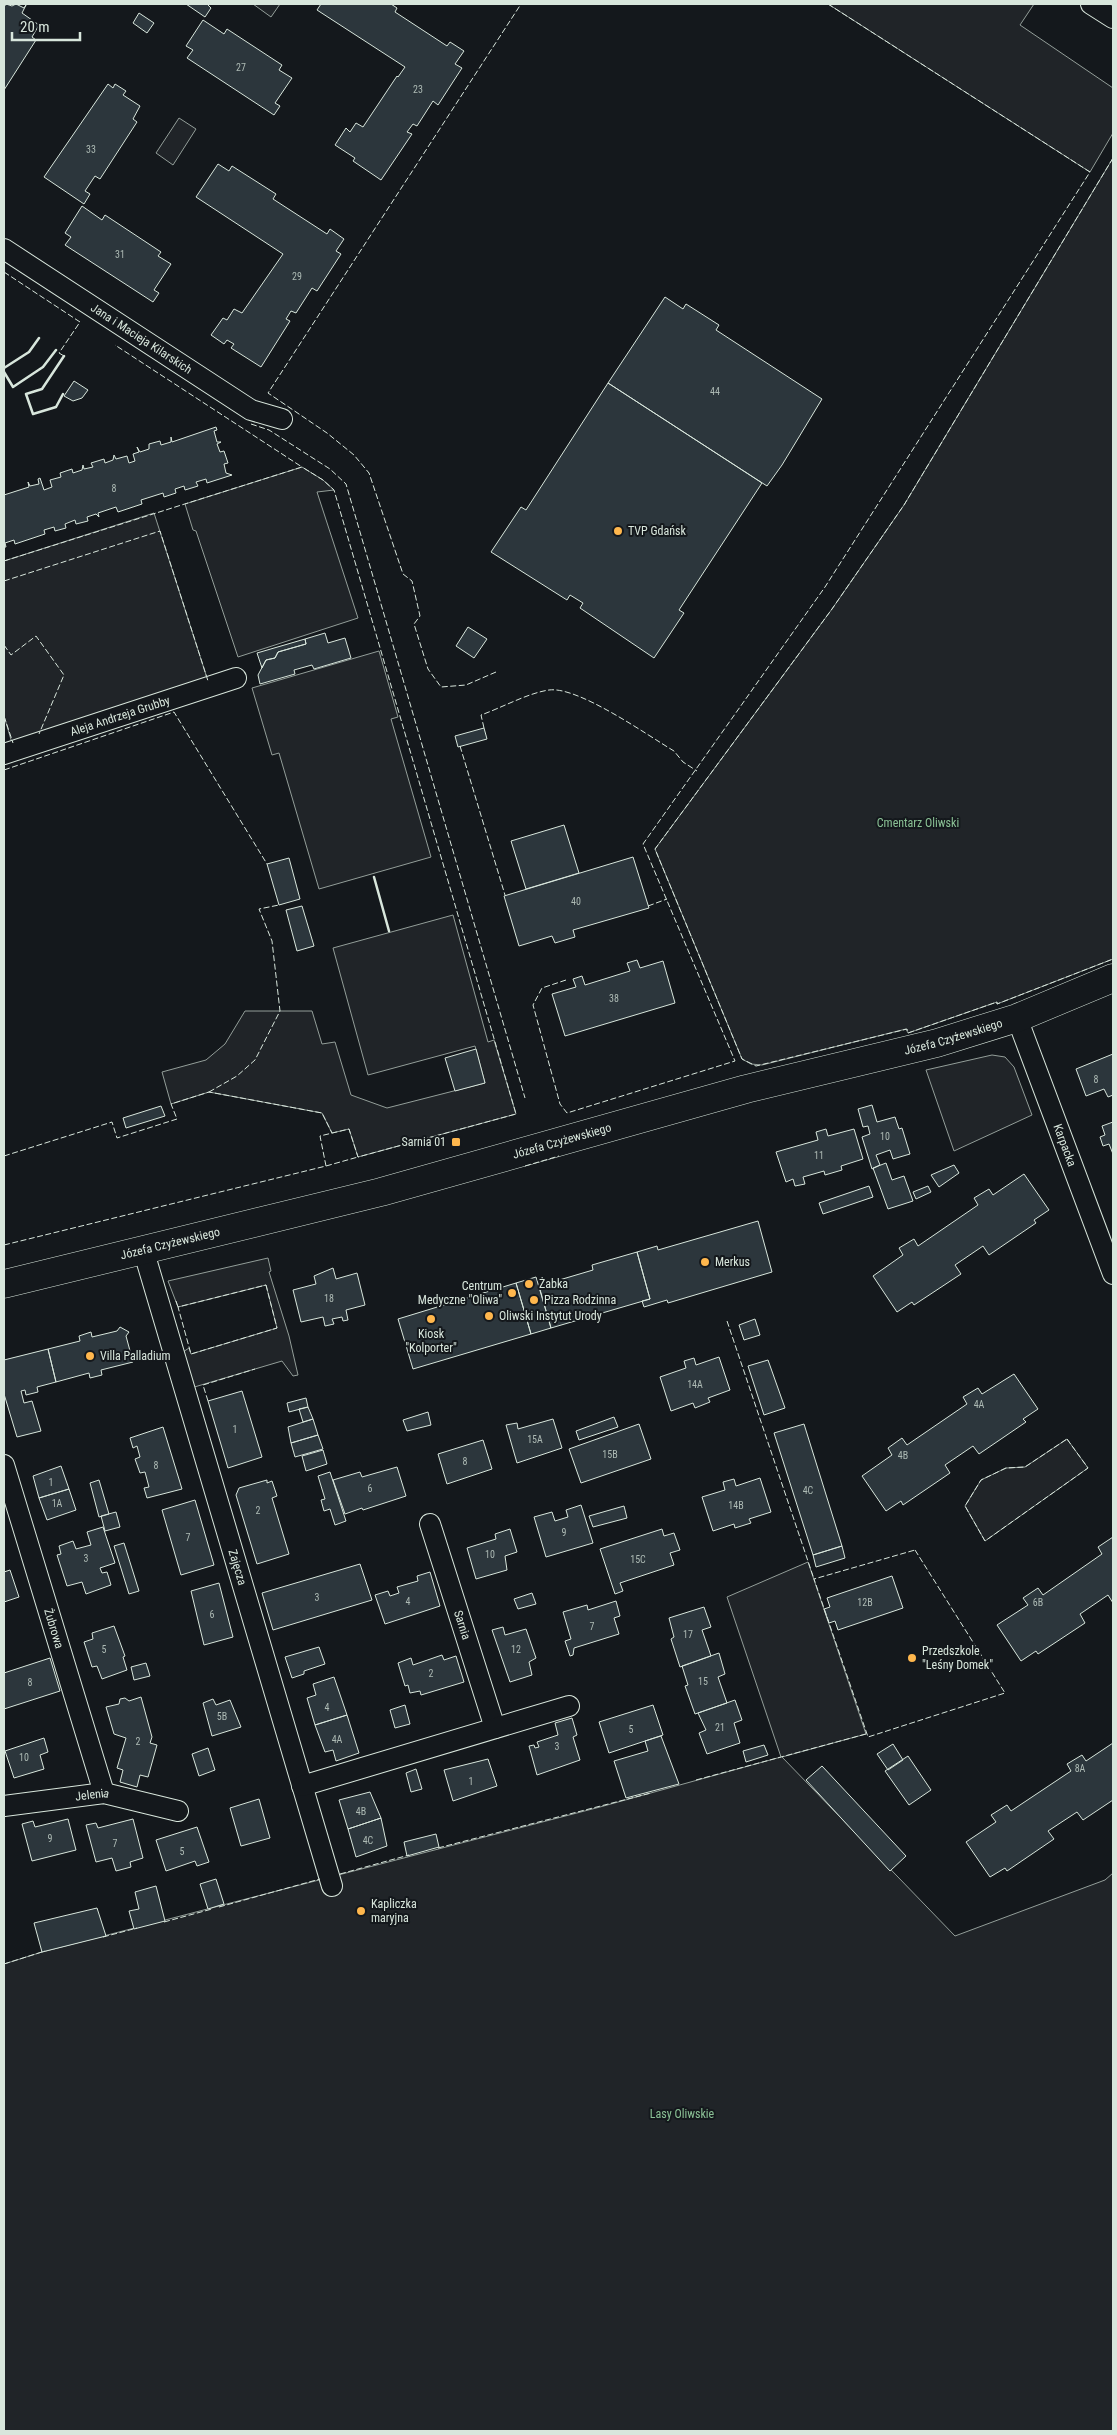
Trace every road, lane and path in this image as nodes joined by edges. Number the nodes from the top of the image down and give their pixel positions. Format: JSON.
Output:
{"nodes":[{"id":1,"x":1091,"y":4,"type":"edge"},
{"id":2,"x":1113,"y":18,"type":"edge"},
{"id":3,"x":4,"y":249,"type":"edge"},
{"id":4,"x":282,"y":419,"type":"dead end"},
{"id":5,"x":236,"y":678,"type":"dead end"},
{"id":6,"x":4,"y":754,"type":"edge"},
{"id":7,"x":1113,"y":978,"type":"edge"},
{"id":8,"x":1017,"y":1018,"type":"junction"},
{"id":9,"x":143,"y":1249,"type":"junction"},
{"id":10,"x":1113,"y":1274,"type":"edge"},
{"id":11,"x":4,"y":1284,"type":"edge"},
{"id":12,"x":4,"y":1465,"type":"edge"},
{"id":13,"x":430,"y":1524,"type":"dead end"},
{"id":14,"x":569,"y":1706,"type":"dead end"},
{"id":15,"x":496,"y":1728,"type":"junction"},
{"id":16,"x":302,"y":1786,"type":"junction"},
{"id":17,"x":104,"y":1793,"type":"junction"},
{"id":18,"x":4,"y":1806,"type":"edge"},
{"id":19,"x":178,"y":1811,"type":"dead end"},
{"id":20,"x":332,"y":1886,"type":"dead end"}],
"edges":[{"from":1,"to":2,"type":"street"},
{"from":3,"to":4,"type":"street","name":"Jana i Macieja Kilarskich"},
{"from":5,"to":6,"type":"street","name":"Aleja Andrzeja Grubby"},
{"from":7,"to":8,"type":"street","name":"Józefa Czyżewskiego"},
{"from":8,"to":9,"type":"street","name":"Józefa Czyżewskiego"},
{"from":8,"to":10,"type":"street","name":"Karpacka"},
{"from":9,"to":11,"type":"street","name":"Józefa Czyżewskiego"},
{"from":9,"to":16,"type":"street","name":"Zajęcza"},
{"from":12,"to":17,"type":"street","name":"Żubrowa"},
{"from":13,"to":15,"type":"street","name":"Sarnia"},
{"from":14,"to":15,"type":"street"},
{"from":15,"to":16,"type":"street"},
{"from":16,"to":20,"type":"street","name":"Zajęcza"},
{"from":17,"to":18,"type":"street","name":"Jelenia"},
{"from":17,"to":19,"type":"street","name":"Jelenia"}]}
